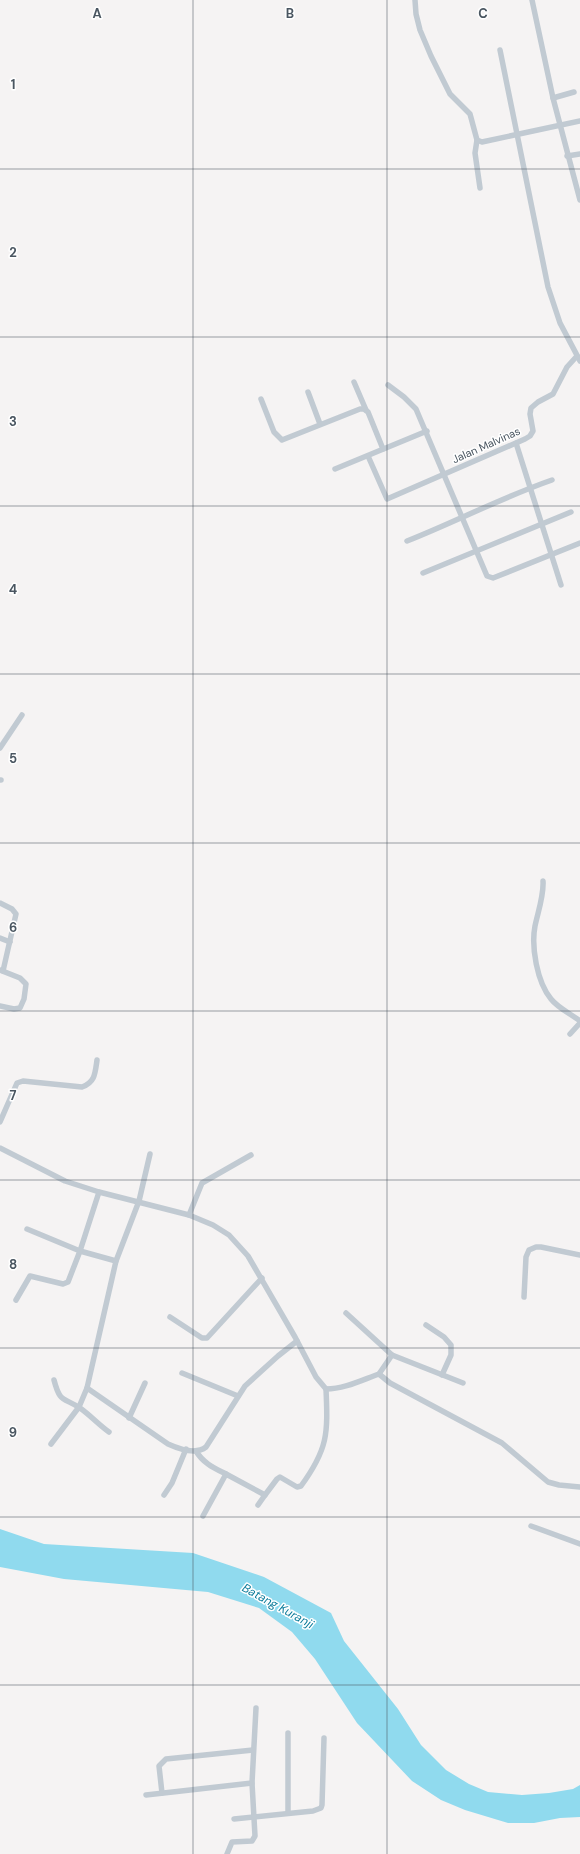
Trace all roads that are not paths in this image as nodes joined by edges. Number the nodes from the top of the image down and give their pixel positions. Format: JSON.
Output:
{"nodes":[{"id":1,"x":415,"y":0,"type":"edge"},
{"id":2,"x":532,"y":0,"type":"edge"},
{"id":3,"x":500,"y":50,"type":"dead end"},
{"id":4,"x":574,"y":92,"type":"dead end"},
{"id":5,"x":553,"y":98,"type":"junction"},
{"id":6,"x":580,"y":121,"type":"edge"},
{"id":7,"x":560,"y":126,"type":"junction"},
{"id":8,"x":516,"y":135,"type":"junction"},
{"id":9,"x":477,"y":140,"type":"junction"},
{"id":10,"x":580,"y":154,"type":"edge"},
{"id":11,"x":567,"y":156,"type":"junction"},
{"id":12,"x":480,"y":188,"type":"dead end"},
{"id":13,"x":580,"y":200,"type":"edge"},
{"id":14,"x":579,"y":359,"type":"edge"},
{"id":15,"x":354,"y":382,"type":"dead end"},
{"id":16,"x":388,"y":385,"type":"dead end"},
{"id":17,"x":308,"y":392,"type":"dead end"},
{"id":18,"x":261,"y":399,"type":"dead end"},
{"id":19,"x":366,"y":410,"type":"junction"},
{"id":20,"x":320,"y":424,"type":"junction"},
{"id":21,"x":427,"y":431,"type":"junction"},
{"id":22,"x":516,"y":443,"type":"junction"},
{"id":23,"x":383,"y":449,"type":"junction"},
{"id":24,"x":368,"y":456,"type":"junction"},
{"id":25,"x":335,"y":468,"type":"dead end"},
{"id":26,"x":445,"y":474,"type":"junction"},
{"id":27,"x":552,"y":480,"type":"dead end"},
{"id":28,"x":530,"y":488,"type":"junction"},
{"id":29,"x":571,"y":512,"type":"dead end"},
{"id":30,"x":462,"y":519,"type":"junction"},
{"id":31,"x":542,"y":523,"type":"junction"},
{"id":32,"x":407,"y":541,"type":"dead end"},
{"id":33,"x":580,"y":543,"type":"edge"},
{"id":34,"x":476,"y":550,"type":"junction"},
{"id":35,"x":551,"y":554,"type":"junction"},
{"id":36,"x":423,"y":572,"type":"dead end"},
{"id":37,"x":561,"y":584,"type":"dead end"},
{"id":38,"x":22,"y":716,"type":"dead end"},
{"id":39,"x":0,"y":748,"type":"edge"},
{"id":40,"x":543,"y":881,"type":"dead end"},
{"id":41,"x":0,"y":903,"type":"edge"},
{"id":42,"x":0,"y":938,"type":"edge"},
{"id":43,"x":10,"y":942,"type":"junction"},
{"id":44,"x":1,"y":970,"type":"edge"},
{"id":45,"x":0,"y":1006,"type":"edge"},
{"id":46,"x":580,"y":1022,"type":"edge"},
{"id":47,"x":570,"y":1034,"type":"dead end"},
{"id":48,"x":97,"y":1060,"type":"dead end"},
{"id":49,"x":0,"y":1122,"type":"edge"},
{"id":50,"x":0,"y":1148,"type":"edge"},
{"id":51,"x":150,"y":1154,"type":"dead end"},
{"id":52,"x":251,"y":1154,"type":"dead end"},
{"id":53,"x":99,"y":1192,"type":"junction"},
{"id":54,"x":139,"y":1201,"type":"junction"},
{"id":55,"x":189,"y":1215,"type":"junction"},
{"id":56,"x":27,"y":1229,"type":"dead end"},
{"id":57,"x":80,"y":1251,"type":"junction"},
{"id":58,"x":580,"y":1255,"type":"edge"},
{"id":59,"x":116,"y":1261,"type":"junction"},
{"id":60,"x":262,"y":1278,"type":"junction"},
{"id":61,"x":524,"y":1297,"type":"dead end"},
{"id":62,"x":16,"y":1300,"type":"dead end"},
{"id":63,"x":346,"y":1313,"type":"dead end"},
{"id":64,"x":170,"y":1316,"type":"dead end"},
{"id":65,"x":426,"y":1325,"type":"dead end"},
{"id":66,"x":297,"y":1341,"type":"junction"},
{"id":67,"x":392,"y":1355,"type":"junction"},
{"id":68,"x":182,"y":1373,"type":"dead end"},
{"id":69,"x":379,"y":1374,"type":"junction"},
{"id":70,"x":442,"y":1375,"type":"junction"},
{"id":71,"x":54,"y":1380,"type":"dead end"},
{"id":72,"x":463,"y":1383,"type":"dead end"},
{"id":73,"x":145,"y":1384,"type":"dead end"},
{"id":74,"x":87,"y":1388,"type":"junction"},
{"id":75,"x":326,"y":1389,"type":"junction"},
{"id":76,"x":238,"y":1396,"type":"junction"},
{"id":77,"x":79,"y":1408,"type":"junction"},
{"id":78,"x":129,"y":1418,"type":"junction"},
{"id":79,"x":109,"y":1432,"type":"dead end"},
{"id":80,"x":51,"y":1444,"type":"dead end"},
{"id":81,"x":186,"y":1450,"type":"junction"},
{"id":82,"x":196,"y":1451,"type":"junction"},
{"id":83,"x":226,"y":1474,"type":"junction"},
{"id":84,"x":580,"y":1487,"type":"edge"},
{"id":85,"x":265,"y":1494,"type":"junction"},
{"id":86,"x":164,"y":1495,"type":"dead end"},
{"id":87,"x":258,"y":1506,"type":"dead end"},
{"id":88,"x":203,"y":1516,"type":"dead end"},
{"id":89,"x":531,"y":1526,"type":"dead end"},
{"id":90,"x":580,"y":1544,"type":"edge"},
{"id":91,"x":256,"y":1708,"type":"dead end"},
{"id":92,"x":288,"y":1732,"type":"dead end"},
{"id":93,"x":324,"y":1738,"type":"dead end"},
{"id":94,"x":253,"y":1750,"type":"junction"},
{"id":95,"x":252,"y":1784,"type":"junction"},
{"id":96,"x":162,"y":1793,"type":"junction"},
{"id":97,"x":146,"y":1795,"type":"dead end"},
{"id":98,"x":288,"y":1812,"type":"junction"},
{"id":99,"x":254,"y":1817,"type":"junction"},
{"id":100,"x":234,"y":1819,"type":"dead end"},
{"id":101,"x":227,"y":1854,"type":"edge"}],
"edges":[{"from":1,"to":9,"type":"street"},
{"from":2,"to":5,"type":"street"},
{"from":3,"to":8,"type":"street"},
{"from":4,"to":5,"type":"street"},
{"from":5,"to":7,"type":"street"},
{"from":6,"to":7,"type":"street"},
{"from":7,"to":8,"type":"street"},
{"from":7,"to":11,"type":"street"},
{"from":8,"to":9,"type":"street"},
{"from":8,"to":14,"type":"street"},
{"from":9,"to":12,"type":"street"},
{"from":10,"to":11,"type":"street"},
{"from":11,"to":13,"type":"street"},
{"from":14,"to":22,"type":"street","name":"Jalan Malvinas"},
{"from":15,"to":19,"type":"street"},
{"from":16,"to":21,"type":"street"},
{"from":17,"to":20,"type":"street"},
{"from":18,"to":20,"type":"street"},
{"from":19,"to":20,"type":"street"},
{"from":19,"to":23,"type":"street"},
{"from":21,"to":23,"type":"street"},
{"from":21,"to":26,"type":"street"},
{"from":22,"to":26,"type":"street","name":"Jalan Malvinas"},
{"from":22,"to":28,"type":"street"},
{"from":23,"to":24,"type":"street"},
{"from":24,"to":25,"type":"street"},
{"from":24,"to":26,"type":"street","name":"Jalan Malvinas"},
{"from":26,"to":30,"type":"street"},
{"from":27,"to":28,"type":"street"},
{"from":28,"to":30,"type":"street"},
{"from":28,"to":31,"type":"street"},
{"from":29,"to":31,"type":"street"},
{"from":30,"to":32,"type":"street"},
{"from":30,"to":34,"type":"street"},
{"from":31,"to":34,"type":"street"},
{"from":31,"to":35,"type":"street"},
{"from":33,"to":35,"type":"street"},
{"from":34,"to":35,"type":"street"},
{"from":34,"to":36,"type":"street"},
{"from":35,"to":37,"type":"street"},
{"from":38,"to":39,"type":"street"},
{"from":40,"to":46,"type":"street"},
{"from":41,"to":43,"type":"street"},
{"from":42,"to":43,"type":"street"},
{"from":43,"to":44,"type":"street"},
{"from":44,"to":45,"type":"street"},
{"from":46,"to":47,"type":"street"},
{"from":48,"to":49,"type":"street"},
{"from":50,"to":53,"type":"street"},
{"from":51,"to":54,"type":"street"},
{"from":52,"to":55,"type":"street"},
{"from":53,"to":54,"type":"street"},
{"from":53,"to":57,"type":"street"},
{"from":54,"to":55,"type":"street"},
{"from":54,"to":59,"type":"street"},
{"from":55,"to":60,"type":"street"},
{"from":56,"to":57,"type":"street"},
{"from":57,"to":59,"type":"street"},
{"from":57,"to":62,"type":"street"},
{"from":58,"to":61,"type":"street"},
{"from":59,"to":74,"type":"street"},
{"from":60,"to":64,"type":"street"},
{"from":60,"to":66,"type":"street"},
{"from":63,"to":67,"type":"street"},
{"from":65,"to":70,"type":"street"},
{"from":66,"to":75,"type":"street"},
{"from":66,"to":76,"type":"street"},
{"from":67,"to":69,"type":"street"},
{"from":67,"to":70,"type":"street"},
{"from":68,"to":76,"type":"street"},
{"from":69,"to":75,"type":"street"},
{"from":69,"to":84,"type":"street"},
{"from":70,"to":72,"type":"street"},
{"from":71,"to":77,"type":"street"},
{"from":73,"to":78,"type":"street"},
{"from":74,"to":77,"type":"street"},
{"from":74,"to":78,"type":"street"},
{"from":75,"to":85,"type":"street"},
{"from":76,"to":82,"type":"street"},
{"from":77,"to":79,"type":"street"},
{"from":77,"to":80,"type":"street"},
{"from":78,"to":81,"type":"street"},
{"from":81,"to":82,"type":"street"},
{"from":81,"to":86,"type":"street"},
{"from":82,"to":83,"type":"street"},
{"from":83,"to":85,"type":"street"},
{"from":83,"to":88,"type":"street"},
{"from":85,"to":87,"type":"street"},
{"from":89,"to":90,"type":"street"},
{"from":91,"to":94,"type":"street"},
{"from":92,"to":98,"type":"street"},
{"from":93,"to":98,"type":"street"},
{"from":94,"to":95,"type":"street"},
{"from":94,"to":96,"type":"street"},
{"from":95,"to":96,"type":"street"},
{"from":95,"to":99,"type":"street"},
{"from":96,"to":97,"type":"street"},
{"from":98,"to":99,"type":"street"},
{"from":99,"to":100,"type":"street"},
{"from":99,"to":101,"type":"street"}]}
